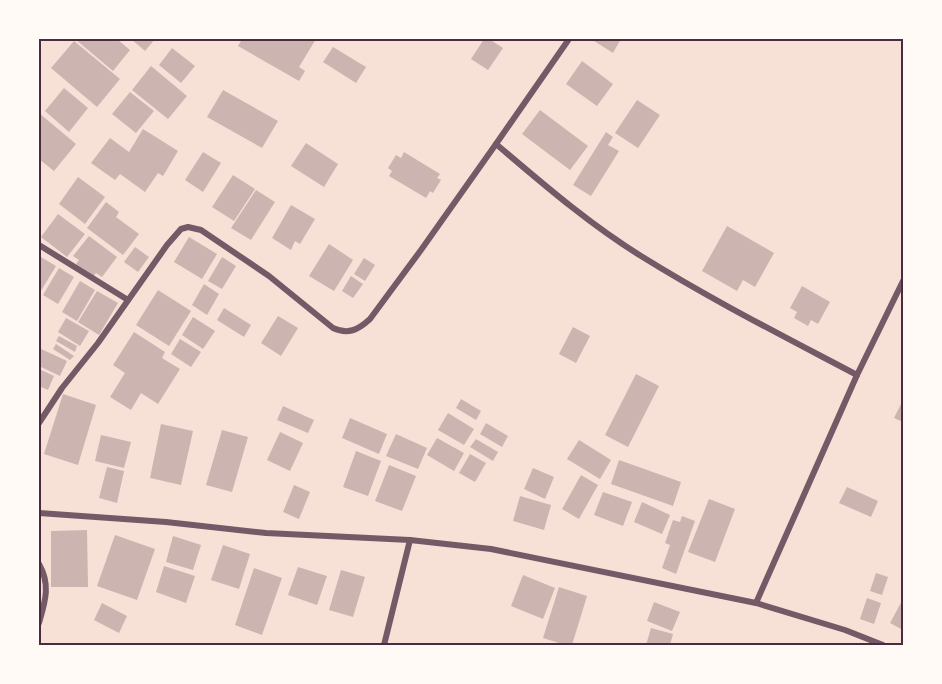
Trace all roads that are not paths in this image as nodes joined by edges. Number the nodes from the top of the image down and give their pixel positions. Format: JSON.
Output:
{"nodes":[{"id":1,"x":569,"y":39,"type":"edge"},
{"id":2,"x":496,"y":144,"type":"junction"},
{"id":3,"x":39,"y":245,"type":"edge"},
{"id":4,"x":903,"y":281,"type":"edge"},
{"id":5,"x":128,"y":300,"type":"junction"},
{"id":6,"x":857,"y":375,"type":"junction"},
{"id":7,"x":39,"y":423,"type":"edge"},
{"id":8,"x":39,"y":513,"type":"edge"},
{"id":9,"x":410,"y":540,"type":"junction"},
{"id":10,"x":39,"y":564,"type":"edge"},
{"id":11,"x":756,"y":603,"type":"junction"},
{"id":12,"x":39,"y":623,"type":"edge"},
{"id":13,"x":384,"y":645,"type":"edge"},
{"id":14,"x":883,"y":645,"type":"edge"}],
"edges":[{"from":1,"to":2,"type":"street"},
{"from":2,"to":5,"type":"street"},
{"from":2,"to":6,"type":"street"},
{"from":3,"to":5,"type":"street"},
{"from":4,"to":6,"type":"street"},
{"from":5,"to":7,"type":"street"},
{"from":6,"to":11,"type":"street"},
{"from":8,"to":9,"type":"street"},
{"from":9,"to":11,"type":"street"},
{"from":9,"to":13,"type":"street"},
{"from":10,"to":12,"type":"street"},
{"from":11,"to":14,"type":"street"}]}
